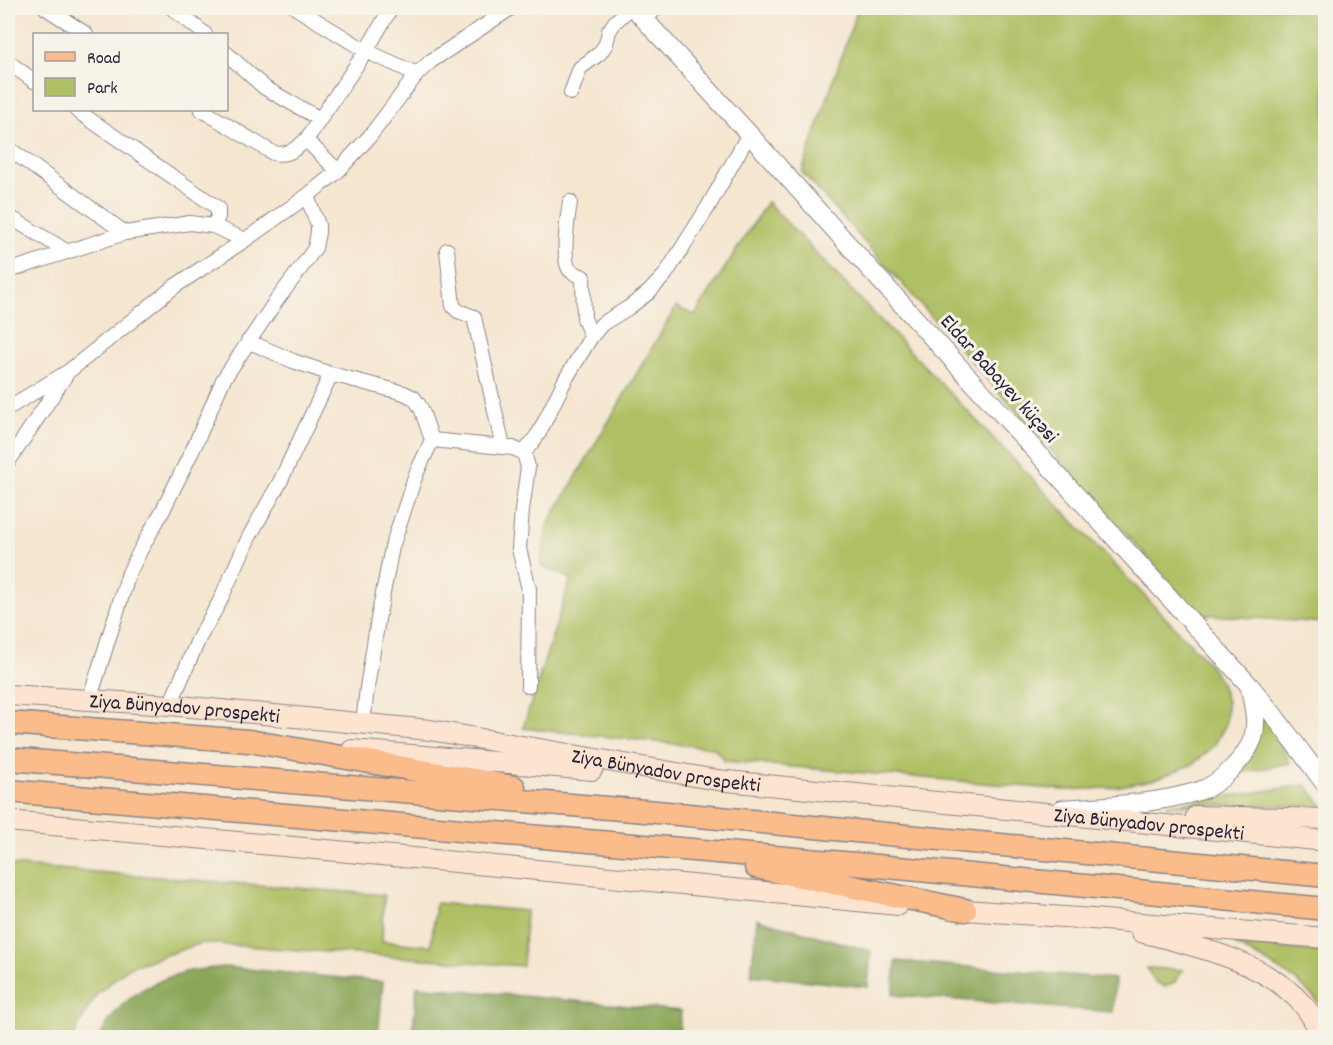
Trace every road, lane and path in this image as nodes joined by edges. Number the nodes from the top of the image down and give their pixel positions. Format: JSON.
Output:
{"nodes":[{"id":1,"x":46,"y":8,"type":"edge"},
{"id":2,"x":172,"y":8,"type":"edge"},
{"id":3,"x":296,"y":8,"type":"edge"},
{"id":4,"x":391,"y":8,"type":"edge"},
{"id":5,"x":512,"y":8,"type":"edge"},
{"id":6,"x":641,"y":11,"type":"edge"},
{"id":7,"x":84,"y":33,"type":"edge"},
{"id":8,"x":204,"y":33,"type":"edge"},
{"id":9,"x":366,"y":51,"type":"junction"},
{"id":10,"x":228,"y":55,"type":"edge"},
{"id":11,"x":8,"y":62,"type":"edge"},
{"id":12,"x":417,"y":74,"type":"junction"},
{"id":13,"x":33,"y":80,"type":"edge"},
{"id":14,"x":571,"y":93,"type":"dead end"},
{"id":15,"x":77,"y":111,"type":"edge"},
{"id":16,"x":204,"y":111,"type":"edge"},
{"id":17,"x":320,"y":119,"type":"junction"},
{"id":18,"x":749,"y":134,"type":"junction"},
{"id":19,"x":306,"y":140,"type":"junction"},
{"id":20,"x":8,"y":148,"type":"edge"},
{"id":21,"x":338,"y":171,"type":"junction"},
{"id":22,"x":307,"y":196,"type":"junction"},
{"id":23,"x":570,"y":202,"type":"dead end"},
{"id":24,"x":8,"y":216,"type":"edge"},
{"id":25,"x":213,"y":226,"type":"junction"},
{"id":26,"x":125,"y":233,"type":"junction"},
{"id":27,"x":245,"y":240,"type":"junction"},
{"id":28,"x":447,"y":250,"type":"dead end"},
{"id":29,"x":68,"y":252,"type":"junction"},
{"id":30,"x":8,"y":271,"type":"edge"},
{"id":31,"x":591,"y":337,"type":"junction"},
{"id":32,"x":248,"y":341,"type":"junction"},
{"id":33,"x":69,"y":371,"type":"junction"},
{"id":34,"x":331,"y":374,"type":"junction"},
{"id":35,"x":8,"y":408,"type":"edge"},
{"id":36,"x":432,"y":440,"type":"junction"},
{"id":37,"x":503,"y":447,"type":"junction"},
{"id":38,"x":524,"y":453,"type":"junction"},
{"id":39,"x":8,"y":458,"type":"edge"},
{"id":40,"x":528,"y":686,"type":"dead end"},
{"id":41,"x":1250,"y":686,"type":"junction"},
{"id":42,"x":8,"y":695,"type":"edge"},
{"id":43,"x":90,"y":701,"type":"junction"},
{"id":44,"x":170,"y":705,"type":"junction"},
{"id":45,"x":8,"y":723,"type":"edge"},
{"id":46,"x":363,"y":724,"type":"junction"},
{"id":47,"x":249,"y":741,"type":"junction"},
{"id":48,"x":8,"y":759,"type":"edge"},
{"id":49,"x":717,"y":780,"type":"junction"},
{"id":50,"x":1326,"y":785,"type":"edge"},
{"id":51,"x":8,"y":791,"type":"edge"},
{"id":52,"x":657,"y":812,"type":"junction"},
{"id":53,"x":1036,"y":812,"type":"junction"},
{"id":54,"x":1326,"y":819,"type":"edge"},
{"id":55,"x":8,"y":821,"type":"edge"},
{"id":56,"x":1326,"y":841,"type":"edge"},
{"id":57,"x":651,"y":846,"type":"junction"},
{"id":58,"x":1326,"y":876,"type":"edge"},
{"id":59,"x":1326,"y":909,"type":"edge"},
{"id":60,"x":965,"y":910,"type":"junction"},
{"id":61,"x":1092,"y":919,"type":"junction"},
{"id":62,"x":1326,"y":938,"type":"edge"},
{"id":63,"x":1323,"y":1038,"type":"edge"}],
"edges":[{"from":1,"to":7,"type":"street"},
{"from":2,"to":8,"type":"street"},
{"from":3,"to":9,"type":"street"},
{"from":4,"to":9,"type":"street"},
{"from":5,"to":12,"type":"street"},
{"from":6,"to":14,"type":"street"},
{"from":6,"to":18,"type":"street","name":"Eldar Babayev küçəsi"},
{"from":9,"to":12,"type":"street"},
{"from":9,"to":17,"type":"street"},
{"from":10,"to":17,"type":"street"},
{"from":11,"to":13,"type":"street"},
{"from":12,"to":21,"type":"street"},
{"from":15,"to":25,"type":"street"},
{"from":16,"to":19,"type":"street"},
{"from":17,"to":19,"type":"street"},
{"from":18,"to":31,"type":"street"},
{"from":18,"to":41,"type":"street","name":"Eldar Babayev küçəsi"},
{"from":19,"to":21,"type":"street"},
{"from":20,"to":26,"type":"street"},
{"from":21,"to":22,"type":"street"},
{"from":22,"to":27,"type":"street"},
{"from":22,"to":32,"type":"street"},
{"from":23,"to":31,"type":"street"},
{"from":24,"to":29,"type":"street"},
{"from":25,"to":26,"type":"street"},
{"from":25,"to":27,"type":"street"},
{"from":26,"to":29,"type":"street"},
{"from":27,"to":33,"type":"street"},
{"from":28,"to":37,"type":"street"},
{"from":29,"to":30,"type":"street"},
{"from":31,"to":38,"type":"street"},
{"from":32,"to":34,"type":"street"},
{"from":32,"to":43,"type":"street"},
{"from":33,"to":35,"type":"street"},
{"from":33,"to":39,"type":"street"},
{"from":34,"to":36,"type":"street"},
{"from":34,"to":44,"type":"street"},
{"from":36,"to":37,"type":"street"},
{"from":36,"to":46,"type":"street"},
{"from":37,"to":38,"type":"street"},
{"from":38,"to":40,"type":"street"},
{"from":41,"to":50,"type":"street","name":"Eldar Babayev küçəsi"},
{"from":41,"to":53,"type":"street"},
{"from":42,"to":43,"type":"main road","name":"Ziya Bünyadov prospekti"},
{"from":43,"to":44,"type":"main road","name":"Ziya Bünyadov prospekti"},
{"from":44,"to":46,"type":"main road","name":"Ziya Bünyadov prospekti"},
{"from":45,"to":47,"type":"main road","name":"Ziya Bünyadov prospekti"},
{"from":46,"to":49,"type":"main road","name":"Ziya Bünyadov prospekti"},
{"from":47,"to":49,"type":"main road"},
{"from":47,"to":52,"type":"main road","name":"Ziya Bünyadov prospekti"},
{"from":48,"to":52,"type":"main road","name":"Ziya Bünyadov prospekti"},
{"from":49,"to":53,"type":"main road","name":"Ziya Bünyadov prospekti"},
{"from":51,"to":57,"type":"main road"},
{"from":52,"to":58,"type":"main road","name":"Ziya Bünyadov prospekti"},
{"from":53,"to":54,"type":"main road"},
{"from":53,"to":56,"type":"main road","name":"Ziya Bünyadov prospekti"},
{"from":55,"to":60,"type":"main road"},
{"from":57,"to":59,"type":"main road"},
{"from":57,"to":60,"type":"main road"},
{"from":60,"to":61,"type":"main road"},
{"from":61,"to":62,"type":"main road"},
{"from":61,"to":63,"type":"main road"}]}
